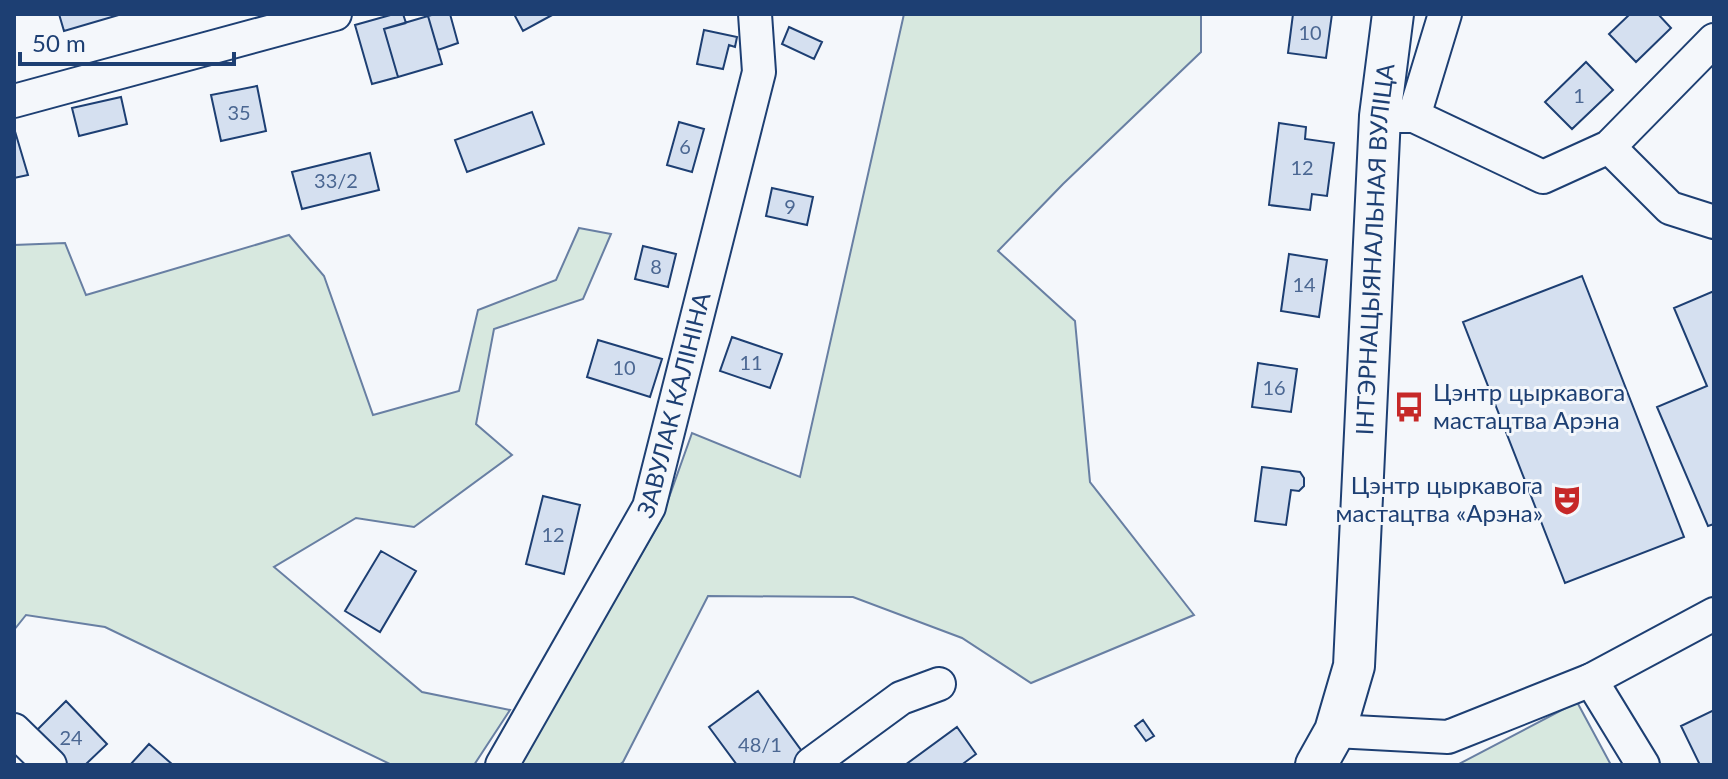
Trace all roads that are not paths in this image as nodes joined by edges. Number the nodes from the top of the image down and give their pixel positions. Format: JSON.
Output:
{"nodes":[{"id":1,"x":335,"y":14,"type":"edge"},
{"id":2,"x":755,"y":14,"type":"edge"},
{"id":3,"x":1393,"y":14,"type":"edge"},
{"id":4,"x":1445,"y":14,"type":"edge"},
{"id":5,"x":1714,"y":40,"type":"edge"},
{"id":6,"x":14,"y":101,"type":"edge"},
{"id":7,"x":1397,"y":116,"type":"junction"},
{"id":8,"x":1609,"y":147,"type":"junction"},
{"id":9,"x":1714,"y":222,"type":"edge"},
{"id":10,"x":1714,"y":614,"type":"edge"},
{"id":11,"x":1591,"y":680,"type":"junction"},
{"id":12,"x":939,"y":684,"type":"dead end"},
{"id":13,"x":14,"y":730,"type":"edge"},
{"id":14,"x":1335,"y":731,"type":"junction"},
{"id":15,"x":811,"y":764,"type":"edge"},
{"id":16,"x":50,"y":765,"type":"edge"},
{"id":17,"x":502,"y":765,"type":"edge"},
{"id":18,"x":1316,"y":765,"type":"edge"},
{"id":19,"x":1643,"y":765,"type":"edge"}],
"edges":[{"from":1,"to":6,"type":"street"},
{"from":2,"to":17,"type":"street","name":"ЗАВУЛАК КАЛІНІНА"},
{"from":3,"to":7,"type":"main road","name":"ІНТЭРНАЦЫЯНАЛЬНАЯ ВУЛІЦА"},
{"from":4,"to":7,"type":"street"},
{"from":5,"to":8,"type":"street"},
{"from":7,"to":8,"type":"street"},
{"from":7,"to":14,"type":"main road","name":"ІНТЭРНАЦЫЯНАЛЬНАЯ ВУЛІЦА"},
{"from":8,"to":9,"type":"street"},
{"from":10,"to":11,"type":"street"},
{"from":11,"to":14,"type":"street"},
{"from":11,"to":19,"type":"street"},
{"from":12,"to":15,"type":"street"},
{"from":13,"to":16,"type":"street"},
{"from":14,"to":18,"type":"main road","name":"ІНТЭРНАЦЫЯНАЛЬНАЯ ВУЛІЦА"}]}
